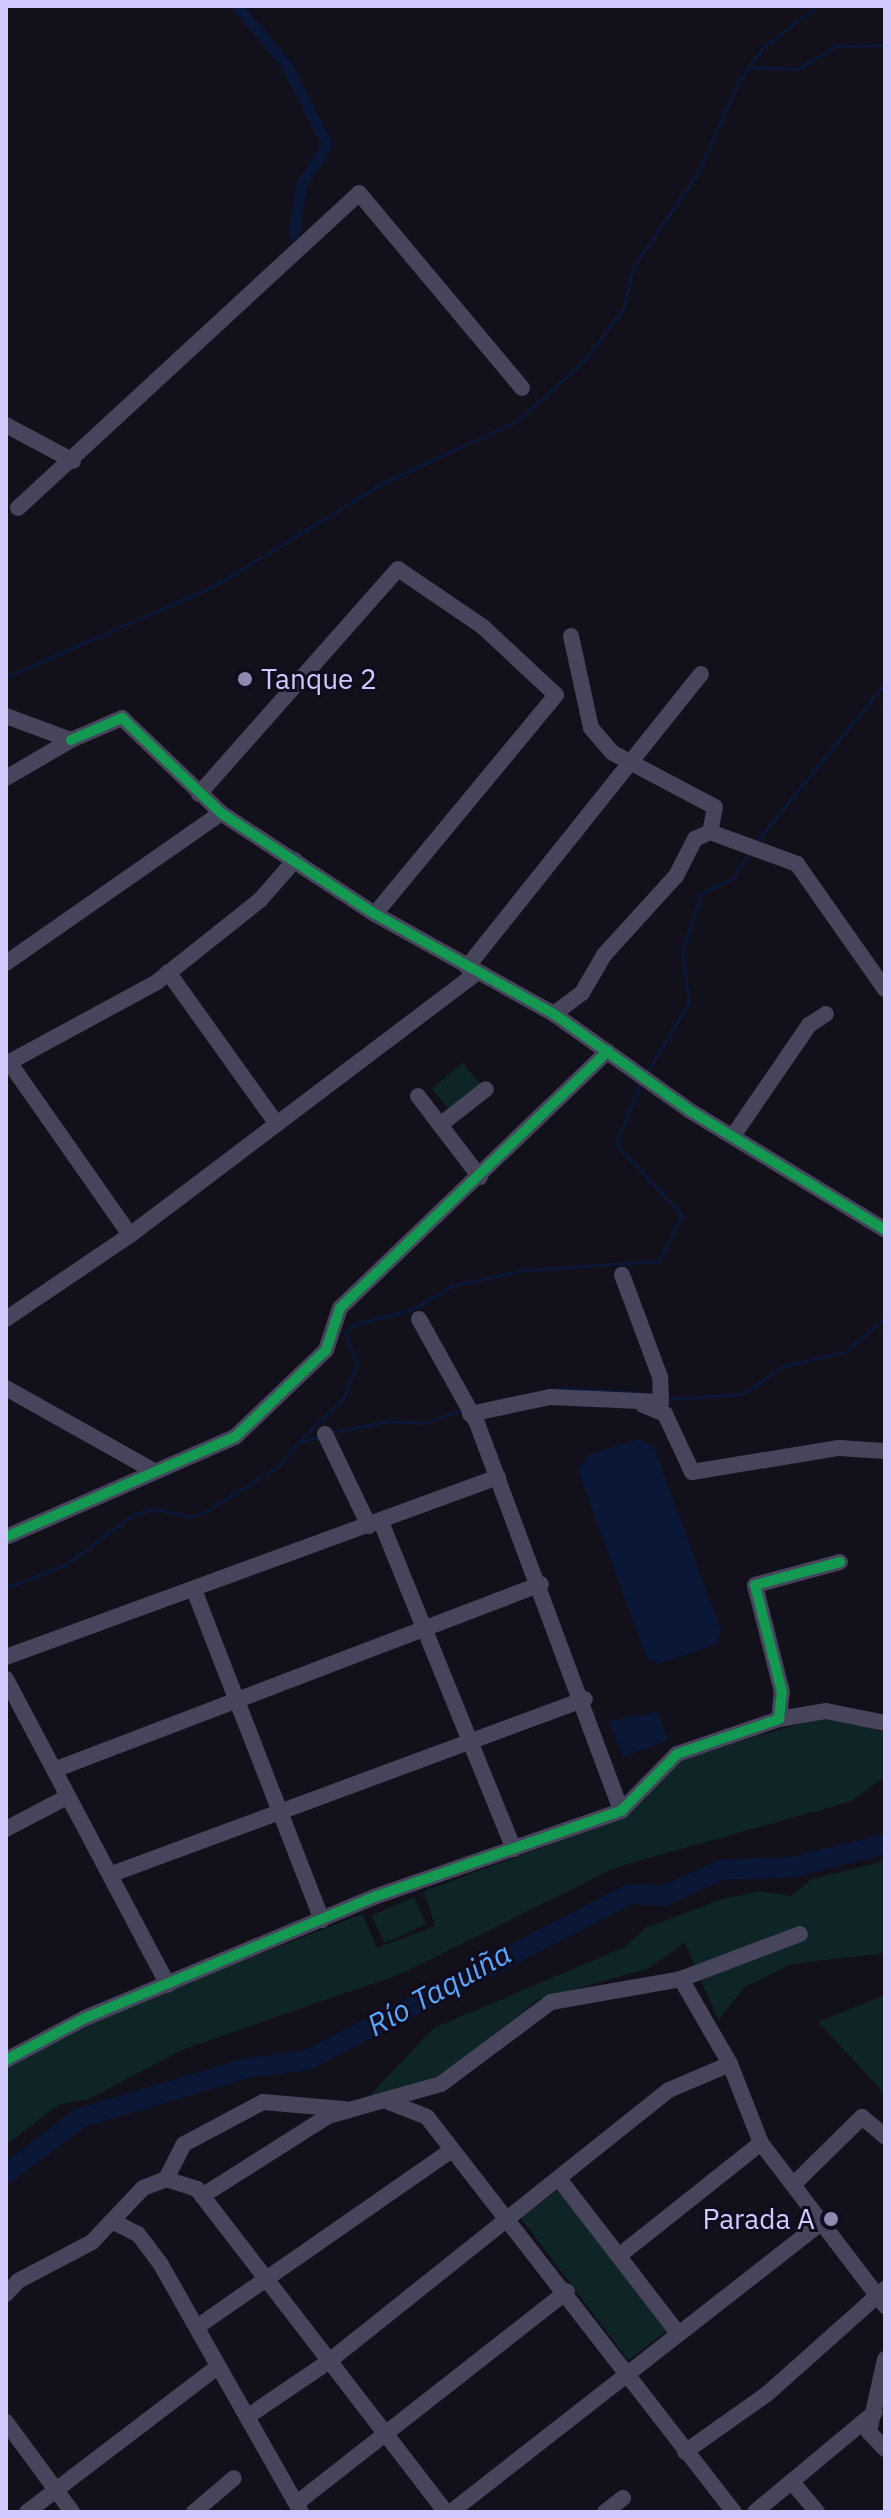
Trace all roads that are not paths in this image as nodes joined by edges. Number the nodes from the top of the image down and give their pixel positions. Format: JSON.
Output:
{"nodes":[{"id":1,"x":522,"y":388,"type":"dead end"},
{"id":2,"x":6,"y":425,"type":"edge"},
{"id":3,"x":73,"y":461,"type":"junction"},
{"id":4,"x":18,"y":508,"type":"dead end"},
{"id":5,"x":571,"y":636,"type":"dead end"},
{"id":6,"x":701,"y":674,"type":"dead end"},
{"id":7,"x":6,"y":716,"type":"edge"},
{"id":8,"x":71,"y":740,"type":"junction"},
{"id":9,"x":632,"y":763,"type":"junction"},
{"id":10,"x":6,"y":778,"type":"edge"},
{"id":11,"x":199,"y":794,"type":"junction"},
{"id":12,"x":221,"y":813,"type":"junction"},
{"id":13,"x":710,"y":832,"type":"junction"},
{"id":14,"x":295,"y":860,"type":"junction"},
{"id":15,"x":375,"y":914,"type":"junction"},
{"id":16,"x":6,"y":963,"type":"edge"},
{"id":17,"x":472,"y":970,"type":"junction"},
{"id":18,"x":168,"y":972,"type":"junction"},
{"id":19,"x":885,"y":989,"type":"edge"},
{"id":20,"x":554,"y":1014,"type":"junction"},
{"id":21,"x":826,"y":1014,"type":"dead end"},
{"id":22,"x":608,"y":1051,"type":"junction"},
{"id":23,"x":8,"y":1063,"type":"edge"},
{"id":24,"x":486,"y":1089,"type":"dead end"},
{"id":25,"x":418,"y":1096,"type":"dead end"},
{"id":26,"x":277,"y":1124,"type":"junction"},
{"id":27,"x":440,"y":1125,"type":"junction"},
{"id":28,"x":733,"y":1136,"type":"junction"},
{"id":29,"x":480,"y":1177,"type":"junction"},
{"id":30,"x":885,"y":1230,"type":"edge"},
{"id":31,"x":130,"y":1235,"type":"junction"},
{"id":32,"x":622,"y":1275,"type":"dead end"},
{"id":33,"x":6,"y":1319,"type":"edge"},
{"id":34,"x":419,"y":1319,"type":"dead end"},
{"id":35,"x":6,"y":1388,"type":"edge"},
{"id":36,"x":640,"y":1404,"type":"junction"},
{"id":37,"x":470,"y":1414,"type":"junction"},
{"id":38,"x":325,"y":1434,"type":"dead end"},
{"id":39,"x":885,"y":1451,"type":"edge"},
{"id":40,"x":152,"y":1470,"type":"junction"},
{"id":41,"x":498,"y":1477,"type":"junction"},
{"id":42,"x":375,"y":1524,"type":"junction"},
{"id":43,"x":6,"y":1537,"type":"edge"},
{"id":44,"x":840,"y":1562,"type":"dead end"},
{"id":45,"x":541,"y":1584,"type":"junction"},
{"id":46,"x":194,"y":1590,"type":"junction"},
{"id":47,"x":427,"y":1632,"type":"junction"},
{"id":48,"x":6,"y":1657,"type":"edge"},
{"id":49,"x":8,"y":1688,"type":"edge"},
{"id":50,"x":238,"y":1698,"type":"junction"},
{"id":51,"x":585,"y":1699,"type":"junction"},
{"id":52,"x":779,"y":1719,"type":"junction"},
{"id":53,"x":885,"y":1723,"type":"edge"},
{"id":54,"x":470,"y":1739,"type":"junction"},
{"id":55,"x":54,"y":1770,"type":"junction"},
{"id":56,"x":67,"y":1797,"type":"junction"},
{"id":57,"x":283,"y":1810,"type":"junction"},
{"id":58,"x":621,"y":1811,"type":"junction"},
{"id":59,"x":6,"y":1829,"type":"edge"},
{"id":60,"x":514,"y":1849,"type":"junction"},
{"id":61,"x":112,"y":1874,"type":"junction"},
{"id":62,"x":322,"y":1920,"type":"junction"},
{"id":63,"x":800,"y":1934,"type":"dead end"},
{"id":64,"x":681,"y":1979,"type":"junction"},
{"id":65,"x":168,"y":1985,"type":"junction"},
{"id":66,"x":6,"y":2060,"type":"edge"},
{"id":67,"x":730,"y":2064,"type":"junction"},
{"id":68,"x":389,"y":2102,"type":"junction"},
{"id":69,"x":349,"y":2109,"type":"junction"},
{"id":70,"x":885,"y":2136,"type":"edge"},
{"id":71,"x":761,"y":2143,"type":"junction"},
{"id":72,"x":450,"y":2151,"type":"junction"},
{"id":73,"x":166,"y":2179,"type":"junction"},
{"id":74,"x":560,"y":2180,"type":"junction"},
{"id":75,"x":795,"y":2183,"type":"junction"},
{"id":76,"x":202,"y":2196,"type":"junction"},
{"id":77,"x":114,"y":2222,"type":"junction"},
{"id":78,"x":507,"y":2222,"type":"junction"},
{"id":79,"x":822,"y":2222,"type":"junction"},
{"id":80,"x":620,"y":2255,"type":"junction"},
{"id":81,"x":264,"y":2282,"type":"junction"},
{"id":82,"x":567,"y":2291,"type":"junction"},
{"id":83,"x":6,"y":2294,"type":"edge"},
{"id":84,"x":881,"y":2299,"type":"edge"},
{"id":85,"x":197,"y":2327,"type":"junction"},
{"id":86,"x":678,"y":2333,"type":"junction"},
{"id":87,"x":885,"y":2359,"type":"edge"},
{"id":88,"x":328,"y":2362,"type":"junction"},
{"id":89,"x":217,"y":2367,"type":"junction"},
{"id":90,"x":625,"y":2372,"type":"junction"},
{"id":91,"x":875,"y":2412,"type":"junction"},
{"id":92,"x":250,"y":2415,"type":"junction"},
{"id":93,"x":6,"y":2422,"type":"edge"},
{"id":94,"x":386,"y":2434,"type":"junction"},
{"id":95,"x":885,"y":2449,"type":"edge"},
{"id":96,"x":685,"y":2452,"type":"junction"},
{"id":97,"x":234,"y":2478,"type":"dead end"},
{"id":98,"x":792,"y":2482,"type":"junction"},
{"id":99,"x":55,"y":2490,"type":"junction"},
{"id":100,"x":623,"y":2498,"type":"dead end"},
{"id":101,"x":299,"y":2508,"type":"edge"},
{"id":102,"x":197,"y":2511,"type":"edge"},
{"id":103,"x":27,"y":2512,"type":"edge"},
{"id":104,"x":72,"y":2512,"type":"edge"},
{"id":105,"x":448,"y":2512,"type":"edge"},
{"id":106,"x":605,"y":2512,"type":"edge"},
{"id":107,"x":734,"y":2512,"type":"edge"},
{"id":108,"x":755,"y":2512,"type":"edge"},
{"id":109,"x":817,"y":2512,"type":"edge"}],
"edges":[{"from":1,"to":3,"type":"street"},
{"from":2,"to":3,"type":"street"},
{"from":3,"to":4,"type":"street"},
{"from":5,"to":9,"type":"street"},
{"from":6,"to":9,"type":"street"},
{"from":7,"to":8,"type":"street"},
{"from":8,"to":10,"type":"street"},
{"from":8,"to":11,"type":"street"},
{"from":9,"to":13,"type":"street"},
{"from":9,"to":17,"type":"street"},
{"from":11,"to":12,"type":"street"},
{"from":11,"to":15,"type":"street"},
{"from":12,"to":14,"type":"street"},
{"from":12,"to":16,"type":"street"},
{"from":13,"to":19,"type":"street"},
{"from":13,"to":20,"type":"street"},
{"from":14,"to":15,"type":"street"},
{"from":14,"to":18,"type":"street"},
{"from":15,"to":17,"type":"street"},
{"from":17,"to":20,"type":"street"},
{"from":17,"to":26,"type":"street"},
{"from":18,"to":23,"type":"street"},
{"from":18,"to":26,"type":"street"},
{"from":20,"to":22,"type":"street"},
{"from":21,"to":28,"type":"street"},
{"from":22,"to":28,"type":"street"},
{"from":22,"to":29,"type":"street"},
{"from":23,"to":31,"type":"street"},
{"from":24,"to":27,"type":"street"},
{"from":25,"to":27,"type":"street"},
{"from":26,"to":31,"type":"street"},
{"from":27,"to":29,"type":"street"},
{"from":28,"to":30,"type":"street"},
{"from":29,"to":40,"type":"street"},
{"from":31,"to":33,"type":"street"},
{"from":32,"to":36,"type":"street"},
{"from":34,"to":37,"type":"street"},
{"from":35,"to":40,"type":"street"},
{"from":36,"to":37,"type":"street"},
{"from":36,"to":39,"type":"street"},
{"from":37,"to":41,"type":"street"},
{"from":38,"to":42,"type":"street"},
{"from":40,"to":43,"type":"street"},
{"from":41,"to":42,"type":"street"},
{"from":41,"to":45,"type":"street"},
{"from":42,"to":46,"type":"street"},
{"from":42,"to":47,"type":"street"},
{"from":44,"to":52,"type":"street"},
{"from":45,"to":47,"type":"street"},
{"from":45,"to":51,"type":"street"},
{"from":46,"to":48,"type":"street"},
{"from":46,"to":50,"type":"street"},
{"from":47,"to":50,"type":"street"},
{"from":47,"to":54,"type":"street"},
{"from":49,"to":55,"type":"street"},
{"from":50,"to":55,"type":"street"},
{"from":50,"to":57,"type":"street"},
{"from":51,"to":54,"type":"street"},
{"from":51,"to":58,"type":"street"},
{"from":52,"to":53,"type":"street"},
{"from":52,"to":58,"type":"street"},
{"from":54,"to":57,"type":"street"},
{"from":54,"to":60,"type":"street"},
{"from":55,"to":56,"type":"street"},
{"from":56,"to":59,"type":"street"},
{"from":56,"to":61,"type":"street"},
{"from":57,"to":61,"type":"street"},
{"from":57,"to":62,"type":"street"},
{"from":58,"to":60,"type":"street"},
{"from":60,"to":62,"type":"street"},
{"from":61,"to":65,"type":"street"},
{"from":62,"to":65,"type":"street"},
{"from":63,"to":64,"type":"street"},
{"from":64,"to":67,"type":"street"},
{"from":64,"to":68,"type":"street"},
{"from":65,"to":66,"type":"street"},
{"from":67,"to":71,"type":"street"},
{"from":67,"to":74,"type":"street"},
{"from":68,"to":69,"type":"street"},
{"from":68,"to":72,"type":"street"},
{"from":69,"to":73,"type":"street"},
{"from":69,"to":76,"type":"street"},
{"from":70,"to":75,"type":"street"},
{"from":71,"to":75,"type":"street"},
{"from":71,"to":80,"type":"street"},
{"from":72,"to":78,"type":"street"},
{"from":72,"to":81,"type":"street"},
{"from":73,"to":76,"type":"street"},
{"from":73,"to":77,"type":"street"},
{"from":74,"to":78,"type":"street"},
{"from":74,"to":80,"type":"street"},
{"from":75,"to":79,"type":"street"},
{"from":76,"to":81,"type":"street"},
{"from":77,"to":83,"type":"street"},
{"from":77,"to":85,"type":"street"},
{"from":78,"to":82,"type":"street"},
{"from":78,"to":88,"type":"street"},
{"from":79,"to":84,"type":"street"},
{"from":79,"to":86,"type":"street"},
{"from":80,"to":86,"type":"street"},
{"from":81,"to":85,"type":"street"},
{"from":81,"to":88,"type":"street"},
{"from":82,"to":90,"type":"street"},
{"from":82,"to":94,"type":"street"},
{"from":84,"to":96,"type":"street"},
{"from":85,"to":89,"type":"street"},
{"from":86,"to":90,"type":"street"},
{"from":87,"to":91,"type":"street"},
{"from":88,"to":92,"type":"street"},
{"from":88,"to":94,"type":"street"},
{"from":89,"to":92,"type":"street"},
{"from":89,"to":99,"type":"street"},
{"from":90,"to":96,"type":"street"},
{"from":90,"to":105,"type":"street"},
{"from":91,"to":95,"type":"street"},
{"from":91,"to":98,"type":"street"},
{"from":92,"to":101,"type":"street"},
{"from":93,"to":99,"type":"street"},
{"from":94,"to":101,"type":"street"},
{"from":94,"to":105,"type":"street"},
{"from":96,"to":107,"type":"street"},
{"from":97,"to":102,"type":"street"},
{"from":98,"to":108,"type":"street"},
{"from":98,"to":109,"type":"street"},
{"from":99,"to":103,"type":"street"},
{"from":99,"to":104,"type":"street"},
{"from":100,"to":106,"type":"street"}]}
